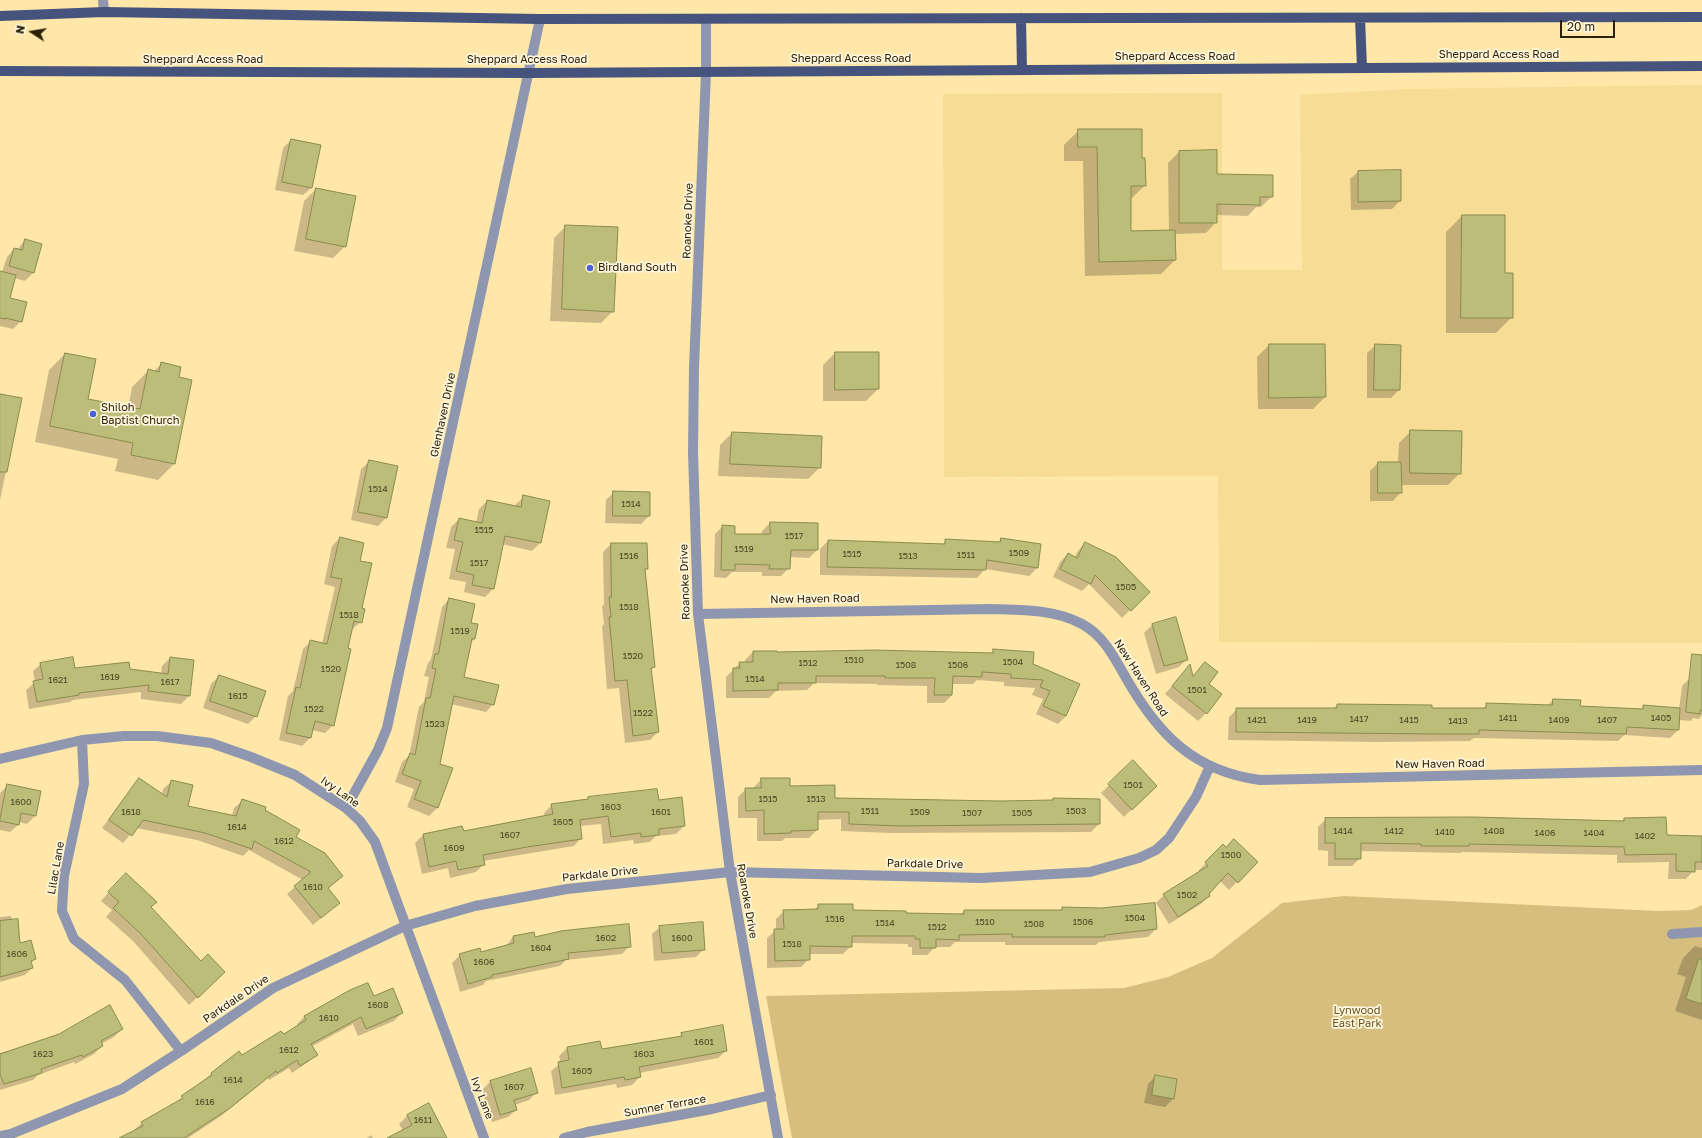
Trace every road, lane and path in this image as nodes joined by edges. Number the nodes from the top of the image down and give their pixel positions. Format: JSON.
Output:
{"nodes":[{"id":1,"x":103,"y":0,"type":"edge"},
{"id":2,"x":104,"y":12,"type":"junction"},
{"id":3,"x":0,"y":16,"type":"edge"},
{"id":4,"x":1702,"y":17,"type":"edge"},
{"id":5,"x":1021,"y":18,"type":"junction"},
{"id":6,"x":1360,"y":18,"type":"junction"},
{"id":7,"x":540,"y":19,"type":"junction"},
{"id":8,"x":706,"y":19,"type":"junction"},
{"id":9,"x":1702,"y":66,"type":"edge"},
{"id":10,"x":1362,"y":68,"type":"junction"},
{"id":11,"x":1022,"y":70,"type":"junction"},
{"id":12,"x":0,"y":71,"type":"edge"},
{"id":13,"x":706,"y":72,"type":"junction"},
{"id":14,"x":529,"y":73,"type":"junction"},
{"id":15,"x":698,"y":614,"type":"junction"},
{"id":16,"x":82,"y":740,"type":"junction"},
{"id":17,"x":0,"y":759,"type":"edge"},
{"id":18,"x":1210,"y":766,"type":"junction"},
{"id":19,"x":1702,"y":770,"type":"edge"},
{"id":20,"x":346,"y":808,"type":"junction"},
{"id":21,"x":730,"y":872,"type":"junction"},
{"id":22,"x":405,"y":926,"type":"junction"},
{"id":23,"x":1702,"y":932,"type":"edge"},
{"id":24,"x":1672,"y":934,"type":"dead end"},
{"id":25,"x":181,"y":1051,"type":"junction"},
{"id":26,"x":771,"y":1095,"type":"junction"},
{"id":27,"x":0,"y":1136,"type":"edge"},
{"id":28,"x":484,"y":1138,"type":"edge"},
{"id":29,"x":564,"y":1138,"type":"edge"},
{"id":30,"x":778,"y":1138,"type":"edge"}],
"edges":[{"from":1,"to":2,"type":"street"},
{"from":2,"to":3,"type":"main road"},
{"from":2,"to":7,"type":"main road"},
{"from":4,"to":6,"type":"main road"},
{"from":5,"to":6,"type":"main road"},
{"from":5,"to":8,"type":"main road"},
{"from":5,"to":11,"type":"main road"},
{"from":6,"to":10,"type":"main road"},
{"from":7,"to":8,"type":"main road"},
{"from":7,"to":14,"type":"street","name":"Glenhaven Drive"},
{"from":8,"to":13,"type":"street","name":"Roanoke Drive"},
{"from":9,"to":10,"type":"main road","name":"Sheppard Access Road"},
{"from":10,"to":11,"type":"main road","name":"Sheppard Access Road"},
{"from":11,"to":13,"type":"main road","name":"Sheppard Access Road"},
{"from":12,"to":14,"type":"main road","name":"Sheppard Access Road"},
{"from":13,"to":14,"type":"main road","name":"Sheppard Access Road"},
{"from":13,"to":15,"type":"street","name":"Roanoke Drive"},
{"from":14,"to":20,"type":"street","name":"Glenhaven Drive"},
{"from":15,"to":18,"type":"street","name":"New Haven Road"},
{"from":15,"to":21,"type":"street","name":"Roanoke Drive"},
{"from":16,"to":17,"type":"street","name":"Ivy Lane"},
{"from":16,"to":20,"type":"street","name":"Ivy Lane"},
{"from":16,"to":25,"type":"street","name":"Lilac Lane"},
{"from":18,"to":19,"type":"street","name":"New Haven Road"},
{"from":18,"to":21,"type":"street","name":"Parkdale Drive"},
{"from":20,"to":22,"type":"street","name":"Ivy Lane"},
{"from":21,"to":22,"type":"street","name":"Parkdale Drive"},
{"from":21,"to":26,"type":"street","name":"Roanoke Drive"},
{"from":22,"to":25,"type":"street","name":"Parkdale Drive"},
{"from":22,"to":28,"type":"street","name":"Ivy Lane"},
{"from":23,"to":24,"type":"street"},
{"from":25,"to":27,"type":"street","name":"Parkdale Drive"},
{"from":26,"to":29,"type":"street","name":"Sumner Terrace"},
{"from":26,"to":30,"type":"street","name":"Roanoke Drive"}]}
